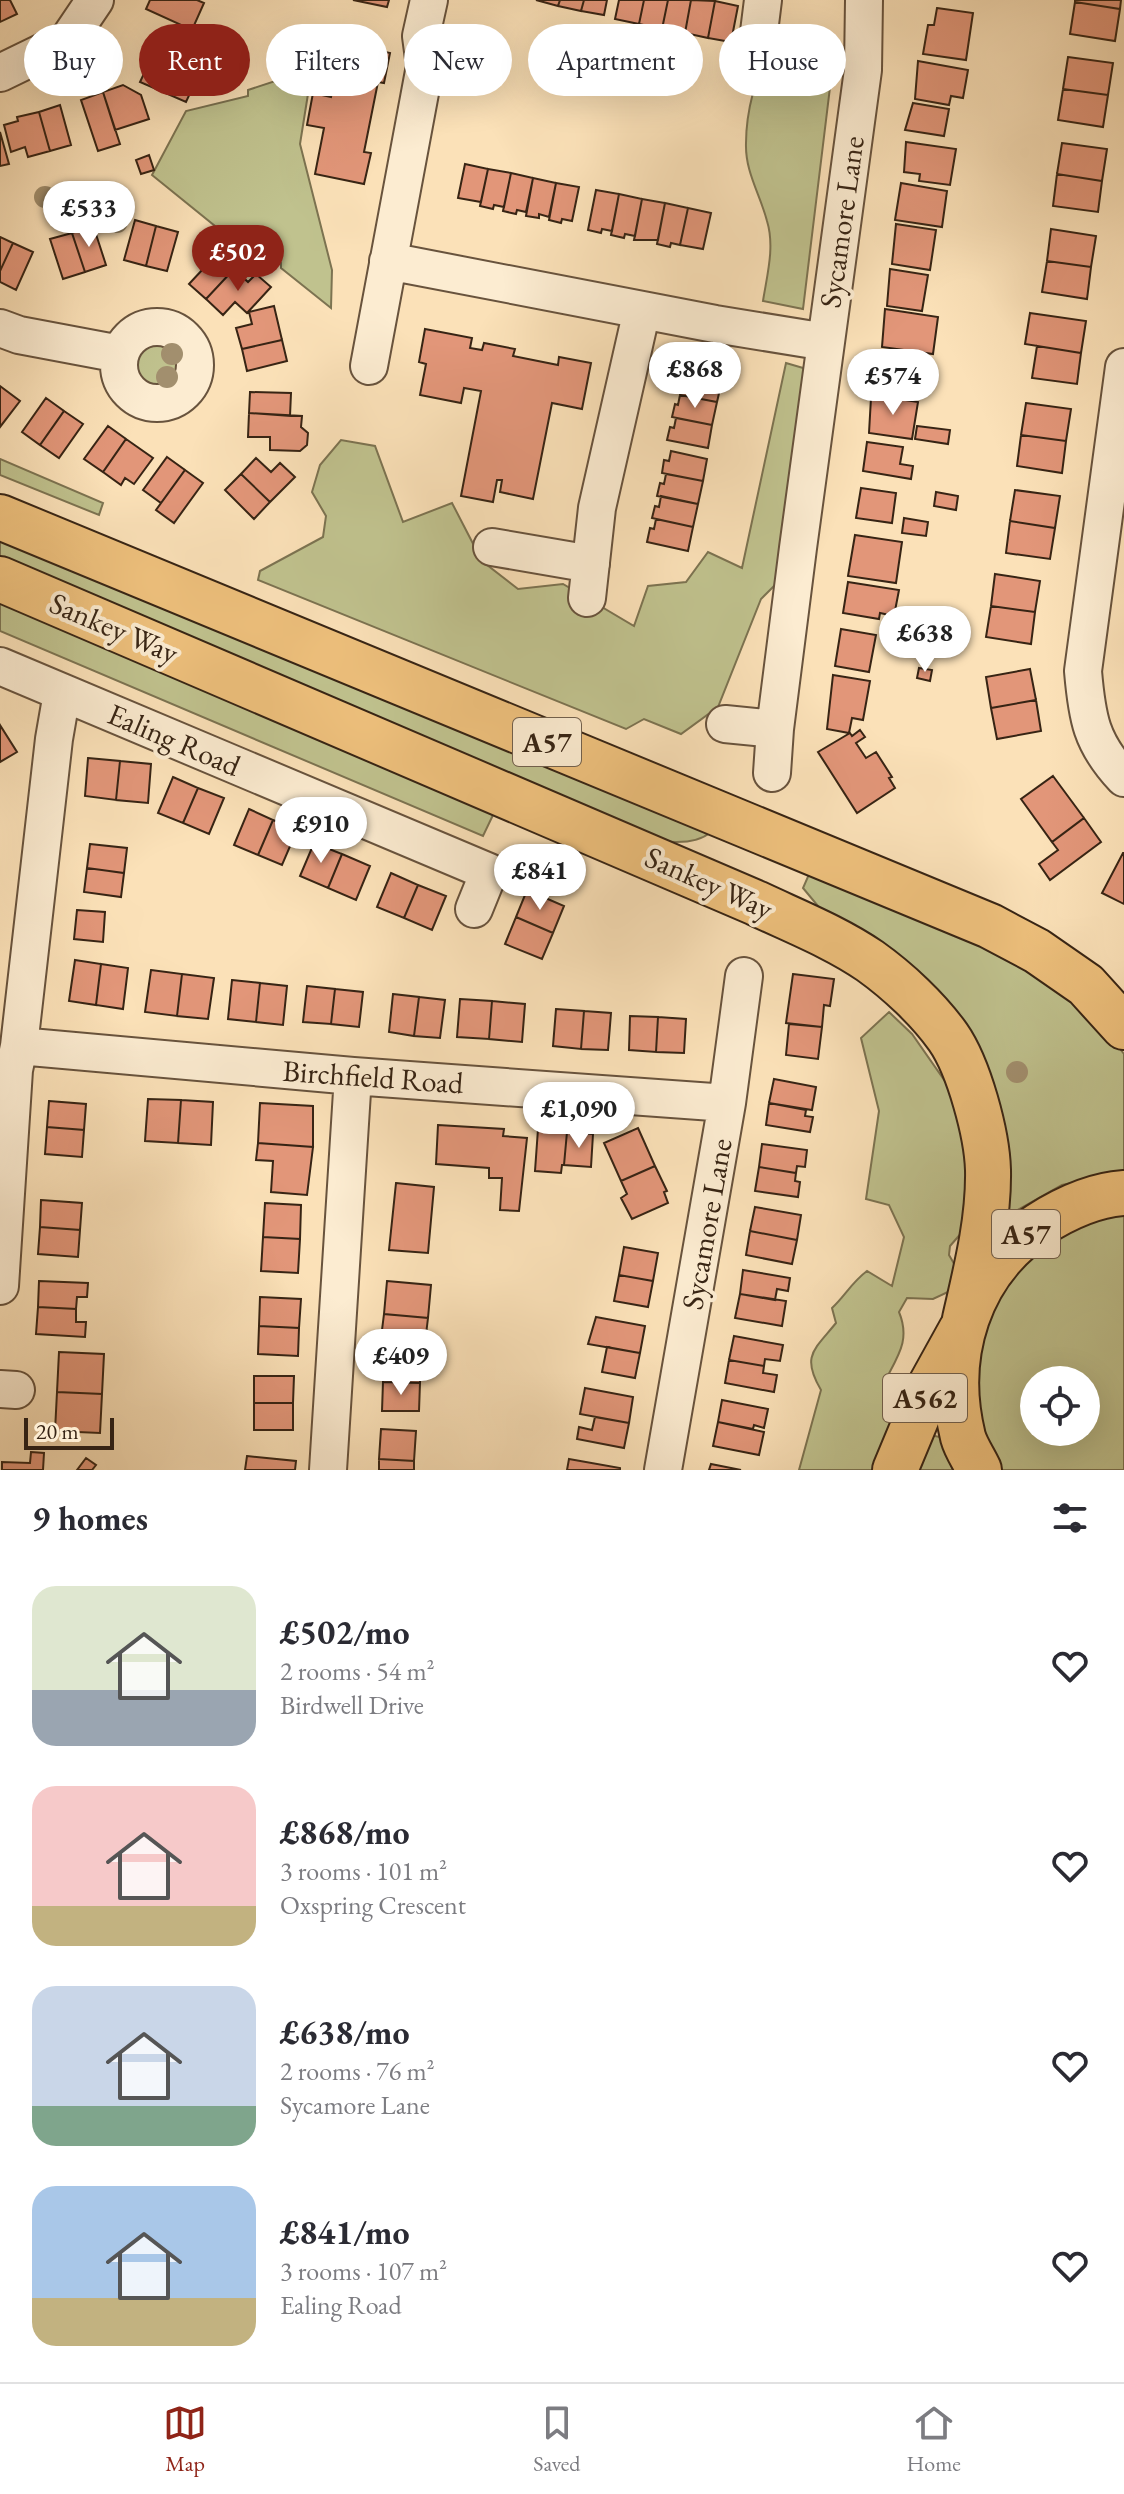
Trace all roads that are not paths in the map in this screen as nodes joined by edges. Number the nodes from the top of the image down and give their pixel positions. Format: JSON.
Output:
{"nodes":[{"id":1,"x":95,"y":0,"type":"edge"},
{"id":2,"x":429,"y":0,"type":"edge"},
{"id":3,"x":763,"y":0,"type":"edge"},
{"id":4,"x":864,"y":0,"type":"edge"},
{"id":5,"x":760,"y":24,"type":"edge"},
{"id":6,"x":0,"y":73,"type":"edge"},
{"id":7,"x":388,"y":261,"type":"junction"},
{"id":8,"x":642,"y":310,"type":"junction"},
{"id":9,"x":0,"y":328,"type":"edge"},
{"id":10,"x":826,"y":342,"type":"junction"},
{"id":11,"x":120,"y":354,"type":"dead end"},
{"id":12,"x":369,"y":366,"type":"dead end"},
{"id":13,"x":1124,"y":367,"type":"edge"},
{"id":14,"x":0,"y":517,"type":"edge"},
{"id":15,"x":492,"y":547,"type":"dead end"},
{"id":16,"x":0,"y":579,"type":"edge"},
{"id":17,"x":0,"y":666,"type":"edge"},
{"id":18,"x":62,"y":693,"type":"junction"},
{"id":19,"x":725,"y":724,"type":"dead end"},
{"id":20,"x":775,"y":729,"type":"junction"},
{"id":21,"x":772,"y":773,"type":"dead end"},
{"id":22,"x":1124,"y":778,"type":"edge"},
{"id":23,"x":765,"y":832,"type":"junction"},
{"id":24,"x":756,"y":903,"type":"junction"},
{"id":25,"x":474,"y":909,"type":"dead end"},
{"id":26,"x":744,"y":976,"type":"dead end"},
{"id":27,"x":1124,"y":1027,"type":"edge"},
{"id":28,"x":19,"y":1046,"type":"junction"},
{"id":29,"x":353,"y":1076,"type":"junction"},
{"id":30,"x":727,"y":1103,"type":"junction"},
{"id":31,"x":1124,"y":1193,"type":"edge"},
{"id":32,"x":0,"y":1286,"type":"edge"},
{"id":33,"x":963,"y":1325,"type":"junction"},
{"id":34,"x":328,"y":1470,"type":"edge"},
{"id":35,"x":663,"y":1470,"type":"edge"},
{"id":36,"x":895,"y":1470,"type":"edge"},
{"id":37,"x":979,"y":1470,"type":"edge"}],
"edges":[{"from":1,"to":6,"type":"street"},
{"from":2,"to":7,"type":"street"},
{"from":3,"to":5,"type":"street"},
{"from":4,"to":10,"type":"street","name":"Sycamore Lane"},
{"from":7,"to":8,"type":"street"},
{"from":7,"to":12,"type":"street"},
{"from":8,"to":10,"type":"street"},
{"from":8,"to":15,"type":"street"},
{"from":9,"to":11,"type":"street"},
{"from":10,"to":20,"type":"street","name":"Sycamore Lane"},
{"from":13,"to":22,"type":"street"},
{"from":14,"to":23,"type":"main road","name":"Sankey Way","number":"A57"},
{"from":16,"to":24,"type":"main road","name":"Sankey Way","number":"A57"},
{"from":17,"to":18,"type":"street","name":"Ealing Road"},
{"from":18,"to":25,"type":"street","name":"Ealing Road"},
{"from":18,"to":28,"type":"street"},
{"from":19,"to":20,"type":"street"},
{"from":20,"to":21,"type":"street","name":"Sycamore Lane"},
{"from":23,"to":24,"type":"main road"},
{"from":23,"to":27,"type":"main road","name":"Sankey Way","number":"A57"},
{"from":24,"to":33,"type":"main road","name":"Sankey Way","number":"A57"},
{"from":26,"to":30,"type":"street","name":"Sycamore Lane"},
{"from":28,"to":29,"type":"street","name":"Birchfield Road"},
{"from":28,"to":32,"type":"street"},
{"from":29,"to":30,"type":"street","name":"Birchfield Road"},
{"from":29,"to":34,"type":"street"},
{"from":30,"to":35,"type":"street","name":"Sycamore Lane"},
{"from":31,"to":33,"type":"main road","number":"A57"},
{"from":33,"to":36,"type":"main road","number":"A562"},
{"from":33,"to":37,"type":"main road","number":"A57"}]}
